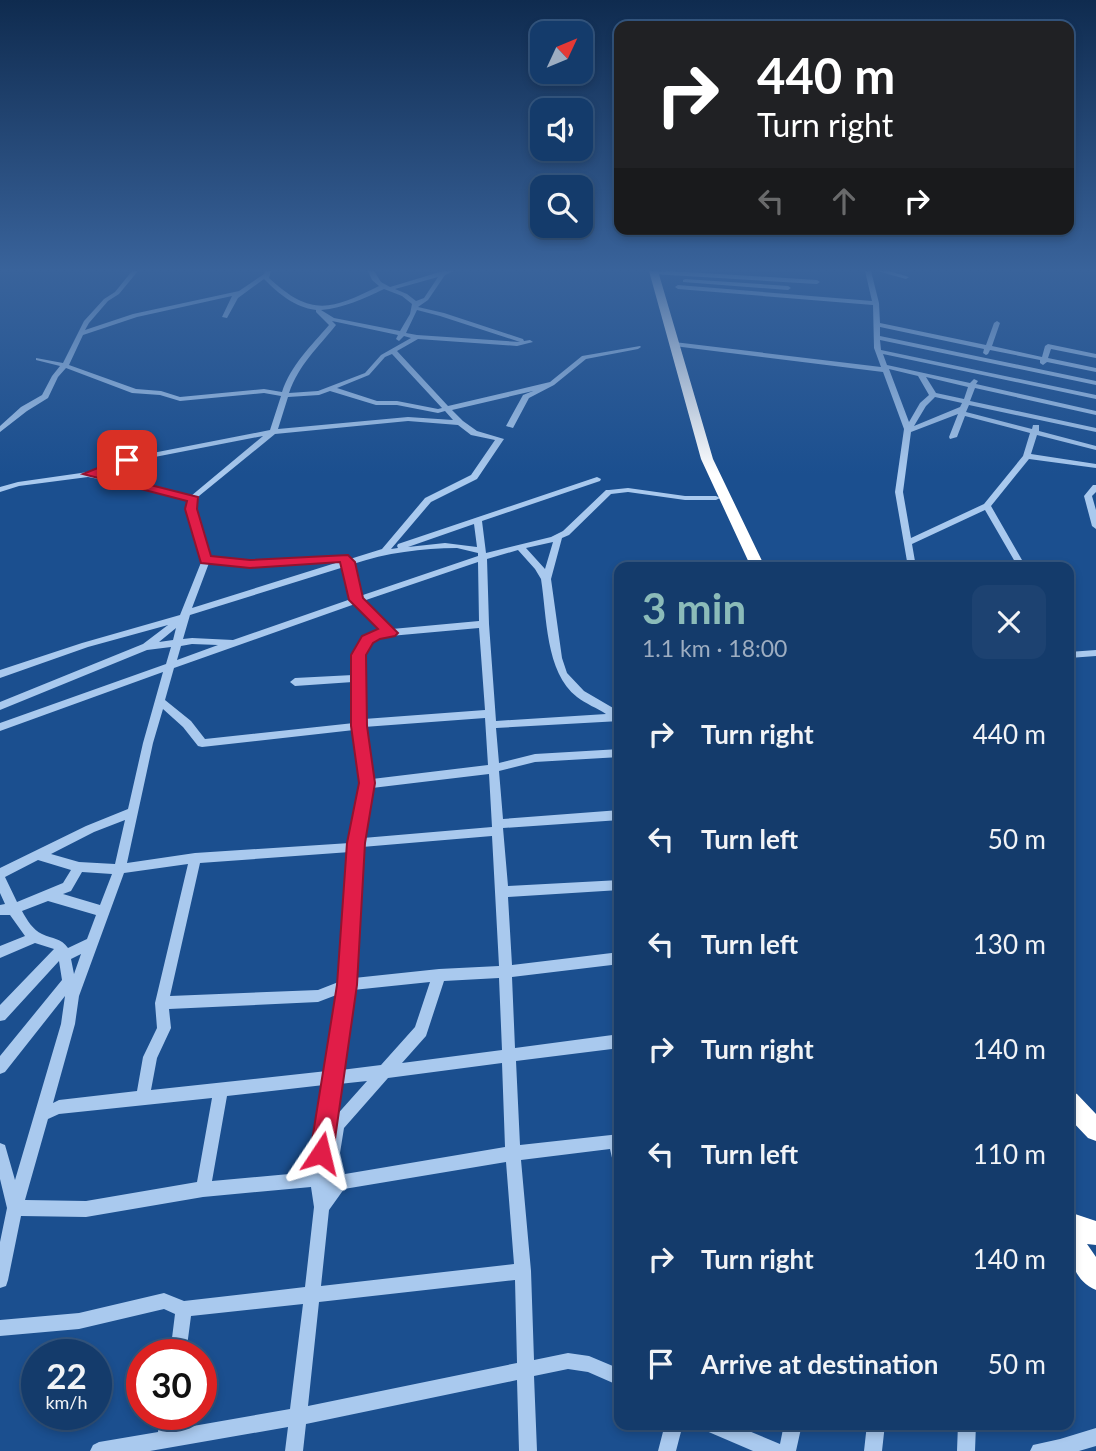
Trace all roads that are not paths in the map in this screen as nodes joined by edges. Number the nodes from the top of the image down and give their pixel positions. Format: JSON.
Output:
{"nodes":[{"id":1,"x":78,"y":339,"type":"edge"},
{"id":2,"x":322,"y":339,"type":"edge"},
{"id":3,"x":399,"y":339,"type":"edge"},
{"id":4,"x":414,"y":339,"type":"edge"},
{"id":5,"x":441,"y":339,"type":"edge"},
{"id":6,"x":517,"y":339,"type":"edge"},
{"id":7,"x":668,"y":339,"type":"edge"},
{"id":8,"x":672,"y":339,"type":"edge"},
{"id":9,"x":877,"y":339,"type":"edge"},
{"id":10,"x":886,"y":339,"type":"edge"},
{"id":11,"x":934,"y":339,"type":"edge"},
{"id":12,"x":952,"y":339,"type":"edge"},
{"id":13,"x":992,"y":339,"type":"edge"},
{"id":14,"x":674,"y":344,"type":"junction"},
{"id":15,"x":638,"y":347,"type":"dead end"},
{"id":16,"x":929,"y":347,"type":"junction"},
{"id":17,"x":989,"y":347,"type":"junction"},
{"id":18,"x":396,"y":350,"type":"junction"},
{"id":19,"x":878,"y":351,"type":"junction"},
{"id":20,"x":1096,"y":356,"type":"edge"},
{"id":21,"x":1045,"y":358,"type":"junction"},
{"id":22,"x":38,"y":359,"type":"dead end"},
{"id":23,"x":983,"y":359,"type":"junction"},
{"id":24,"x":923,"y":360,"type":"junction"},
{"id":25,"x":63,"y":365,"type":"junction"},
{"id":26,"x":885,"y":368,"type":"junction"},
{"id":27,"x":1096,"y":370,"type":"edge"},
{"id":28,"x":1040,"y":371,"type":"junction"},
{"id":29,"x":978,"y":372,"type":"junction"},
{"id":30,"x":919,"y":374,"type":"junction"},
{"id":31,"x":1096,"y":383,"type":"edge"},
{"id":32,"x":552,"y":384,"type":"junction"},
{"id":33,"x":1037,"y":384,"type":"junction"},
{"id":34,"x":972,"y":385,"type":"junction"},
{"id":35,"x":331,"y":389,"type":"junction"},
{"id":36,"x":286,"y":395,"type":"junction"},
{"id":37,"x":1095,"y":395,"type":"edge"},
{"id":38,"x":933,"y":396,"type":"junction"},
{"id":39,"x":1032,"y":399,"type":"junction"},
{"id":40,"x":964,"y":408,"type":"junction"},
{"id":41,"x":447,"y":409,"type":"junction"},
{"id":42,"x":1094,"y":412,"type":"edge"},
{"id":43,"x":1038,"y":417,"type":"junction"},
{"id":44,"x":460,"y":423,"type":"junction"},
{"id":45,"x":510,"y":426,"type":"dead end"},
{"id":46,"x":1096,"y":429,"type":"edge"},
{"id":47,"x":0,"y":430,"type":"edge"},
{"id":48,"x":908,"y":430,"type":"junction"},
{"id":49,"x":273,"y":432,"type":"junction"},
{"id":50,"x":1034,"y":432,"type":"junction"},
{"id":51,"x":953,"y":437,"type":"dead end"},
{"id":52,"x":1095,"y":448,"type":"edge"},
{"id":53,"x":1027,"y":456,"type":"junction"},
{"id":54,"x":1096,"y":466,"type":"edge"},
{"id":55,"x":89,"y":474,"type":"junction"},
{"id":56,"x":597,"y":479,"type":"dead end"},
{"id":57,"x":0,"y":480,"type":"edge"},
{"id":58,"x":18,"y":484,"type":"junction"},
{"id":59,"x":1096,"y":487,"type":"edge"},
{"id":60,"x":0,"y":490,"type":"edge"},
{"id":61,"x":716,"y":498,"type":"junction"},
{"id":62,"x":194,"y":499,"type":"junction"},
{"id":63,"x":987,"y":506,"type":"junction"},
{"id":64,"x":478,"y":522,"type":"junction"},
{"id":65,"x":1096,"y":526,"type":"edge"},
{"id":66,"x":558,"y":538,"type":"junction"},
{"id":67,"x":908,"y":543,"type":"junction"},
{"id":68,"x":522,"y":549,"type":"junction"},
{"id":69,"x":382,"y":552,"type":"junction"},
{"id":70,"x":482,"y":554,"type":"junction"},
{"id":71,"x":206,"y":560,"type":"junction"},
{"id":72,"x":348,"y":562,"type":"junction"},
{"id":73,"x":747,"y":562,"type":"edge"},
{"id":74,"x":755,"y":562,"type":"edge"},
{"id":75,"x":911,"y":562,"type":"edge"},
{"id":76,"x":1019,"y":562,"type":"edge"},
{"id":77,"x":546,"y":579,"type":"junction"},
{"id":78,"x":356,"y":600,"type":"junction"},
{"id":79,"x":184,"y":615,"type":"junction"},
{"id":80,"x":484,"y":624,"type":"junction"},
{"id":81,"x":390,"y":633,"type":"junction"},
{"id":82,"x":236,"y":642,"type":"junction"},
{"id":83,"x":177,"y":643,"type":"junction"},
{"id":84,"x":145,"y":647,"type":"junction"},
{"id":85,"x":1096,"y":653,"type":"edge"},
{"id":86,"x":1074,"y":655,"type":"edge"},
{"id":87,"x":170,"y":666,"type":"junction"},
{"id":88,"x":0,"y":674,"type":"edge"},
{"id":89,"x":359,"y":678,"type":"junction"},
{"id":90,"x":295,"y":682,"type":"dead end"},
{"id":91,"x":160,"y":701,"type":"junction"},
{"id":92,"x":0,"y":706,"type":"edge"},
{"id":93,"x":614,"y":715,"type":"edge"},
{"id":94,"x":614,"y":717,"type":"edge"},
{"id":95,"x":490,"y":719,"type":"junction"},
{"id":96,"x":360,"y":724,"type":"junction"},
{"id":97,"x":0,"y":727,"type":"edge"},
{"id":98,"x":614,"y":753,"type":"edge"},
{"id":99,"x":492,"y":769,"type":"junction"},
{"id":100,"x":367,"y":783,"type":"junction"},
{"id":101,"x":132,"y":812,"type":"junction"},
{"id":102,"x":614,"y":816,"type":"edge"},
{"id":103,"x":497,"y":828,"type":"junction"},
{"id":104,"x":356,"y":845,"type":"junction"},
{"id":105,"x":37,"y":855,"type":"junction"},
{"id":106,"x":195,"y":858,"type":"junction"},
{"id":107,"x":79,"y":867,"type":"junction"},
{"id":108,"x":120,"y":869,"type":"junction"},
{"id":109,"x":0,"y":874,"type":"edge"},
{"id":110,"x":0,"y":880,"type":"edge"},
{"id":111,"x":614,"y":885,"type":"edge"},
{"id":112,"x":502,"y":892,"type":"junction"},
{"id":113,"x":50,"y":896,"type":"junction"},
{"id":114,"x":7,"y":909,"type":"edge"},
{"id":115,"x":102,"y":911,"type":"junction"},
{"id":116,"x":35,"y":937,"type":"junction"},
{"id":117,"x":91,"y":943,"type":"junction"},
{"id":118,"x":0,"y":952,"type":"edge"},
{"id":119,"x":62,"y":953,"type":"junction"},
{"id":120,"x":614,"y":959,"type":"edge"},
{"id":121,"x":505,"y":972,"type":"junction"},
{"id":122,"x":439,"y":975,"type":"junction"},
{"id":123,"x":347,"y":985,"type":"junction"},
{"id":124,"x":70,"y":989,"type":"junction"},
{"id":125,"x":162,"y":1003,"type":"junction"},
{"id":126,"x":0,"y":1015,"type":"edge"},
{"id":127,"x":614,"y":1042,"type":"edge"},
{"id":128,"x":509,"y":1055,"type":"junction"},
{"id":129,"x":0,"y":1068,"type":"edge"},
{"id":130,"x":384,"y":1072,"type":"junction"},
{"id":131,"x":334,"y":1077,"type":"junction"},
{"id":132,"x":221,"y":1088,"type":"junction"},
{"id":133,"x":143,"y":1097,"type":"junction"},
{"id":134,"x":53,"y":1103,"type":"junction"},
{"id":135,"x":614,"y":1141,"type":"edge"},
{"id":136,"x":0,"y":1150,"type":"edge"},
{"id":137,"x":513,"y":1153,"type":"junction"},
{"id":138,"x":317,"y":1178,"type":"junction"},
{"id":139,"x":340,"y":1182,"type":"junction"},
{"id":140,"x":203,"y":1189,"type":"junction"},
{"id":141,"x":322,"y":1207,"type":"junction"},
{"id":142,"x":15,"y":1208,"type":"junction"},
{"id":143,"x":1074,"y":1226,"type":"edge"},
{"id":144,"x":1096,"y":1233,"type":"edge"},
{"id":145,"x":1074,"y":1245,"type":"edge"},
{"id":146,"x":523,"y":1271,"type":"junction"},
{"id":147,"x":1096,"y":1278,"type":"edge"},
{"id":148,"x":0,"y":1280,"type":"edge"},
{"id":149,"x":311,"y":1296,"type":"junction"},
{"id":150,"x":184,"y":1309,"type":"junction"},
{"id":151,"x":0,"y":1328,"type":"edge"},
{"id":152,"x":180,"y":1339,"type":"edge"},
{"id":153,"x":527,"y":1369,"type":"junction"},
{"id":154,"x":614,"y":1375,"type":"edge"},
{"id":155,"x":296,"y":1418,"type":"junction"},
{"id":156,"x":167,"y":1430,"type":"edge"},
{"id":157,"x":672,"y":1430,"type":"edge"},
{"id":158,"x":725,"y":1430,"type":"edge"},
{"id":159,"x":792,"y":1430,"type":"edge"},
{"id":160,"x":875,"y":1430,"type":"edge"},
{"id":161,"x":967,"y":1430,"type":"edge"},
{"id":162,"x":1096,"y":1438,"type":"edge"},
{"id":163,"x":166,"y":1439,"type":"junction"},
{"id":164,"x":1060,"y":1450,"type":"edge"},
{"id":165,"x":100,"y":1451,"type":"edge"},
{"id":166,"x":294,"y":1451,"type":"edge"},
{"id":167,"x":528,"y":1451,"type":"edge"},
{"id":168,"x":667,"y":1451,"type":"edge"},
{"id":169,"x":774,"y":1451,"type":"edge"},
{"id":170,"x":787,"y":1451,"type":"edge"},
{"id":171,"x":873,"y":1451,"type":"edge"},
{"id":172,"x":966,"y":1451,"type":"edge"},
{"id":173,"x":1039,"y":1451,"type":"edge"}],
"edges":[{"from":1,"to":25,"type":"street"},
{"from":2,"to":36,"type":"street"},
{"from":3,"to":18,"type":"street"},
{"from":4,"to":18,"type":"street"},
{"from":5,"to":6,"type":"street"},
{"from":7,"to":61,"type":"highway"},
{"from":8,"to":14,"type":"highway"},
{"from":9,"to":19,"type":"street"},
{"from":10,"to":16,"type":"street"},
{"from":11,"to":16,"type":"street"},
{"from":12,"to":17,"type":"street"},
{"from":13,"to":17,"type":"street"},
{"from":14,"to":26,"type":"street"},
{"from":14,"to":74,"type":"highway"},
{"from":15,"to":32,"type":"street"},
{"from":16,"to":23,"type":"street"},
{"from":16,"to":24,"type":"street"},
{"from":17,"to":21,"type":"street"},
{"from":17,"to":23,"type":"street"},
{"from":18,"to":35,"type":"street"},
{"from":18,"to":41,"type":"street"},
{"from":19,"to":24,"type":"street"},
{"from":19,"to":26,"type":"street"},
{"from":20,"to":21,"type":"street"},
{"from":21,"to":27,"type":"street"},
{"from":21,"to":28,"type":"street"},
{"from":22,"to":25,"type":"street"},
{"from":23,"to":28,"type":"street"},
{"from":23,"to":29,"type":"street"},
{"from":24,"to":29,"type":"street"},
{"from":24,"to":30,"type":"street"},
{"from":25,"to":36,"type":"street"},
{"from":25,"to":47,"type":"street"},
{"from":26,"to":30,"type":"street"},
{"from":26,"to":48,"type":"street"},
{"from":28,"to":31,"type":"street"},
{"from":28,"to":33,"type":"street"},
{"from":29,"to":33,"type":"street"},
{"from":29,"to":34,"type":"street"},
{"from":30,"to":34,"type":"street"},
{"from":30,"to":38,"type":"street"},
{"from":32,"to":41,"type":"street"},
{"from":32,"to":45,"type":"street"},
{"from":33,"to":37,"type":"street"},
{"from":33,"to":39,"type":"street"},
{"from":34,"to":39,"type":"street"},
{"from":34,"to":40,"type":"street"},
{"from":35,"to":36,"type":"street"},
{"from":35,"to":41,"type":"street"},
{"from":36,"to":49,"type":"street"},
{"from":37,"to":42,"type":"street"},
{"from":38,"to":40,"type":"street"},
{"from":38,"to":48,"type":"street"},
{"from":39,"to":42,"type":"street"},
{"from":40,"to":43,"type":"street"},
{"from":40,"to":48,"type":"street"},
{"from":40,"to":50,"type":"street"},
{"from":40,"to":51,"type":"street"},
{"from":41,"to":44,"type":"street"},
{"from":43,"to":46,"type":"street"},
{"from":43,"to":50,"type":"street"},
{"from":44,"to":49,"type":"street"},
{"from":44,"to":69,"type":"street"},
{"from":48,"to":67,"type":"street"},
{"from":49,"to":55,"type":"street"},
{"from":49,"to":62,"type":"street"},
{"from":50,"to":52,"type":"street"},
{"from":50,"to":53,"type":"street"},
{"from":52,"to":54,"type":"street"},
{"from":53,"to":54,"type":"street"},
{"from":53,"to":63,"type":"street"},
{"from":55,"to":58,"type":"street"},
{"from":55,"to":62,"type":"street"},
{"from":56,"to":64,"type":"street"},
{"from":57,"to":58,"type":"street"},
{"from":58,"to":60,"type":"street"},
{"from":59,"to":65,"type":"street"},
{"from":61,"to":66,"type":"street"},
{"from":61,"to":73,"type":"highway"},
{"from":62,"to":71,"type":"street"},
{"from":63,"to":67,"type":"street"},
{"from":63,"to":76,"type":"street"},
{"from":64,"to":69,"type":"street"},
{"from":64,"to":70,"type":"street"},
{"from":66,"to":68,"type":"street"},
{"from":66,"to":77,"type":"street"},
{"from":67,"to":75,"type":"street"},
{"from":68,"to":70,"type":"street"},
{"from":68,"to":77,"type":"street"},
{"from":69,"to":70,"type":"street"},
{"from":69,"to":72,"type":"street"},
{"from":70,"to":78,"type":"street"},
{"from":70,"to":80,"type":"street"},
{"from":71,"to":72,"type":"street"},
{"from":71,"to":79,"type":"street"},
{"from":72,"to":78,"type":"street"},
{"from":72,"to":79,"type":"street"},
{"from":77,"to":93,"type":"street"},
{"from":78,"to":81,"type":"street"},
{"from":78,"to":82,"type":"street"},
{"from":79,"to":83,"type":"street"},
{"from":79,"to":84,"type":"street"},
{"from":79,"to":88,"type":"street"},
{"from":80,"to":81,"type":"street"},
{"from":80,"to":95,"type":"street"},
{"from":81,"to":89,"type":"street"},
{"from":82,"to":83,"type":"street"},
{"from":82,"to":87,"type":"street"},
{"from":83,"to":84,"type":"street"},
{"from":83,"to":87,"type":"street"},
{"from":84,"to":92,"type":"street"},
{"from":85,"to":86,"type":"street"},
{"from":87,"to":91,"type":"street"},
{"from":87,"to":97,"type":"street"},
{"from":89,"to":90,"type":"street"},
{"from":89,"to":96,"type":"street"},
{"from":91,"to":96,"type":"street"},
{"from":91,"to":101,"type":"street"},
{"from":94,"to":95,"type":"street"},
{"from":95,"to":96,"type":"street"},
{"from":95,"to":99,"type":"street"},
{"from":96,"to":100,"type":"street"},
{"from":98,"to":99,"type":"street"},
{"from":99,"to":100,"type":"street"},
{"from":99,"to":103,"type":"street"},
{"from":100,"to":104,"type":"street"},
{"from":101,"to":105,"type":"street"},
{"from":101,"to":108,"type":"street"},
{"from":102,"to":103,"type":"street"},
{"from":103,"to":104,"type":"street"},
{"from":103,"to":112,"type":"street"},
{"from":104,"to":106,"type":"street"},
{"from":104,"to":123,"type":"street"},
{"from":105,"to":107,"type":"street"},
{"from":105,"to":109,"type":"street"},
{"from":106,"to":108,"type":"street"},
{"from":106,"to":125,"type":"street"},
{"from":107,"to":108,"type":"street"},
{"from":107,"to":113,"type":"street"},
{"from":108,"to":115,"type":"street"},
{"from":110,"to":114,"type":"street"},
{"from":111,"to":112,"type":"street"},
{"from":112,"to":121,"type":"street"},
{"from":113,"to":114,"type":"street"},
{"from":113,"to":115,"type":"street"},
{"from":114,"to":116,"type":"street"},
{"from":115,"to":117,"type":"street"},
{"from":116,"to":118,"type":"street"},
{"from":116,"to":119,"type":"street"},
{"from":117,"to":119,"type":"street"},
{"from":117,"to":124,"type":"street"},
{"from":119,"to":124,"type":"street"},
{"from":119,"to":126,"type":"street"},
{"from":120,"to":121,"type":"street"},
{"from":121,"to":122,"type":"street"},
{"from":121,"to":128,"type":"street"},
{"from":122,"to":123,"type":"street"},
{"from":122,"to":130,"type":"street"},
{"from":123,"to":125,"type":"street"},
{"from":123,"to":131,"type":"street"},
{"from":124,"to":129,"type":"street"},
{"from":124,"to":134,"type":"street"},
{"from":125,"to":133,"type":"street"},
{"from":127,"to":128,"type":"street"},
{"from":128,"to":130,"type":"street"},
{"from":128,"to":137,"type":"street"},
{"from":130,"to":131,"type":"street"},
{"from":130,"to":139,"type":"street"},
{"from":131,"to":132,"type":"street"},
{"from":131,"to":138,"type":"street"},
{"from":132,"to":133,"type":"street"},
{"from":132,"to":140,"type":"street"},
{"from":133,"to":134,"type":"street"},
{"from":134,"to":142,"type":"street"},
{"from":135,"to":137,"type":"street"},
{"from":136,"to":142,"type":"street"},
{"from":137,"to":139,"type":"street"},
{"from":137,"to":146,"type":"street"},
{"from":138,"to":139,"type":"street"},
{"from":138,"to":140,"type":"street"},
{"from":138,"to":141,"type":"street"},
{"from":139,"to":141,"type":"street"},
{"from":140,"to":142,"type":"street"},
{"from":141,"to":149,"type":"street"},
{"from":142,"to":148,"type":"street"},
{"from":143,"to":144,"type":"highway"},
{"from":145,"to":147,"type":"highway"},
{"from":146,"to":149,"type":"street"},
{"from":146,"to":153,"type":"street"},
{"from":149,"to":150,"type":"street"},
{"from":149,"to":155,"type":"street"},
{"from":150,"to":151,"type":"street"},
{"from":150,"to":152,"type":"street"},
{"from":153,"to":154,"type":"street"},
{"from":153,"to":155,"type":"street"},
{"from":153,"to":167,"type":"street"},
{"from":155,"to":163,"type":"street"},
{"from":155,"to":166,"type":"street"},
{"from":156,"to":163,"type":"street"},
{"from":157,"to":168,"type":"street"},
{"from":158,"to":169,"type":"street"},
{"from":159,"to":170,"type":"street"},
{"from":160,"to":171,"type":"street"},
{"from":161,"to":172,"type":"street"},
{"from":162,"to":164,"type":"street"},
{"from":163,"to":165,"type":"street"},
{"from":164,"to":173,"type":"street"}]}
